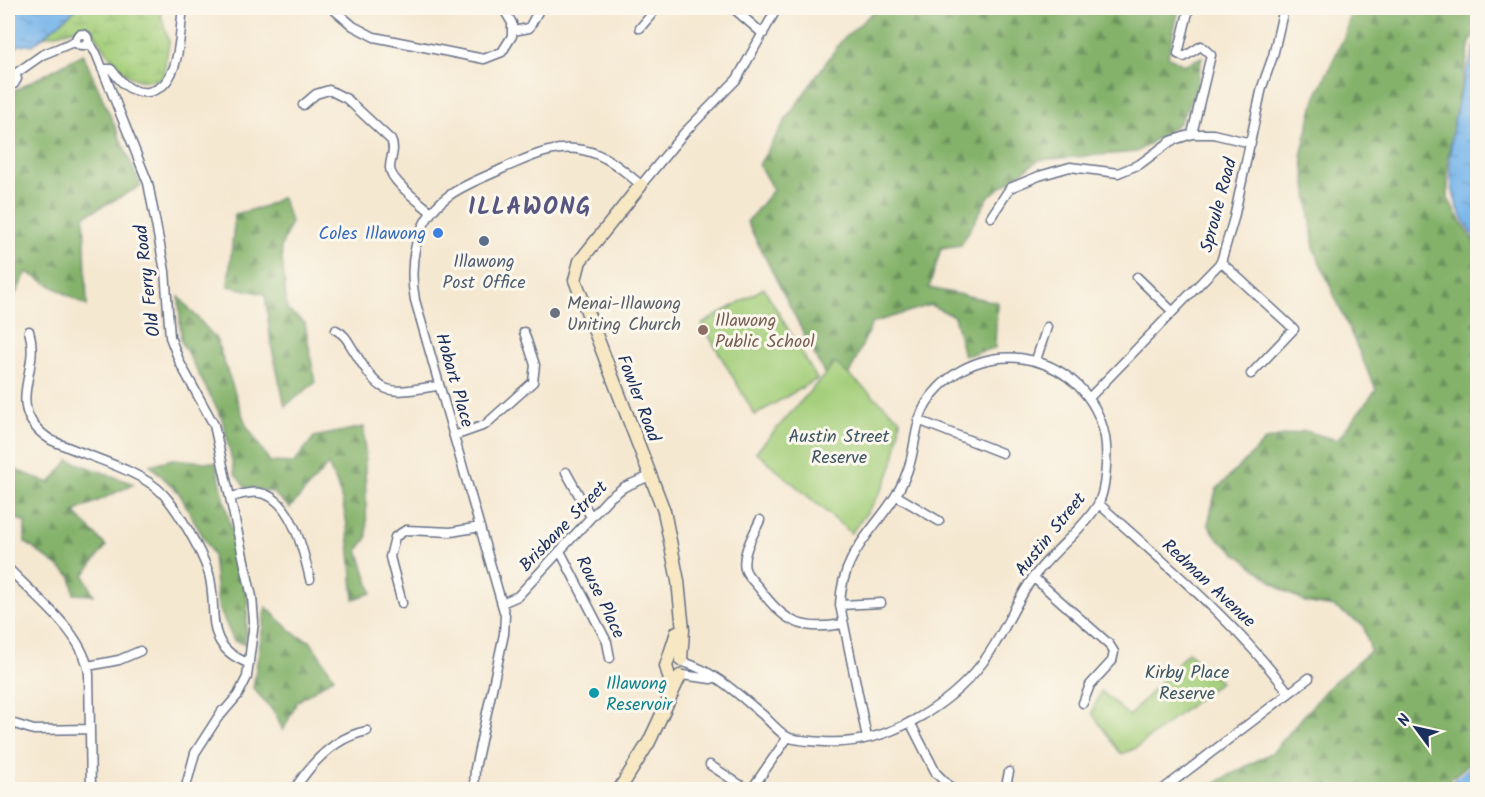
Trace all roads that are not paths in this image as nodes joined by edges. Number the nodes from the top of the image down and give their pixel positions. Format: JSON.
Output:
{"nodes":[{"id":1,"x":183,"y":8,"type":"edge"},
{"id":2,"x":332,"y":8,"type":"edge"},
{"id":3,"x":503,"y":8,"type":"edge"},
{"id":4,"x":540,"y":8,"type":"edge"},
{"id":5,"x":657,"y":8,"type":"edge"},
{"id":6,"x":733,"y":8,"type":"edge"},
{"id":7,"x":777,"y":8,"type":"edge"},
{"id":8,"x":1189,"y":8,"type":"edge"},
{"id":9,"x":1284,"y":8,"type":"edge"},
{"id":10,"x":640,"y":28,"type":"dead end"},
{"id":11,"x":513,"y":30,"type":"junction"},
{"id":12,"x":763,"y":34,"type":"junction"},
{"id":13,"x":102,"y":69,"type":"junction"},
{"id":14,"x":11,"y":74,"type":"edge"},
{"id":15,"x":8,"y":84,"type":"edge"},
{"id":16,"x":303,"y":105,"type":"dead end"},
{"id":17,"x":1192,"y":134,"type":"junction"},
{"id":18,"x":1251,"y":143,"type":"junction"},
{"id":19,"x":641,"y":185,"type":"junction"},
{"id":20,"x":431,"y":212,"type":"junction"},
{"id":21,"x":991,"y":217,"type":"dead end"},
{"id":22,"x":1221,"y":262,"type":"junction"},
{"id":23,"x":1137,"y":277,"type":"dead end"},
{"id":24,"x":1172,"y":310,"type":"junction"},
{"id":25,"x":1047,"y":327,"type":"dead end"},
{"id":26,"x":336,"y":330,"type":"dead end"},
{"id":27,"x":29,"y":331,"type":"dead end"},
{"id":28,"x":524,"y":332,"type":"dead end"},
{"id":29,"x":1036,"y":360,"type":"junction"},
{"id":30,"x":1251,"y":374,"type":"dead end"},
{"id":31,"x":438,"y":386,"type":"junction"},
{"id":32,"x":1089,"y":398,"type":"junction"},
{"id":33,"x":918,"y":420,"type":"junction"},
{"id":34,"x":453,"y":436,"type":"junction"},
{"id":35,"x":1002,"y":453,"type":"dead end"},
{"id":36,"x":566,"y":472,"type":"dead end"},
{"id":37,"x":650,"y":476,"type":"junction"},
{"id":38,"x":897,"y":496,"type":"junction"},
{"id":39,"x":231,"y":497,"type":"junction"},
{"id":40,"x":1098,"y":504,"type":"junction"},
{"id":41,"x":591,"y":517,"type":"junction"},
{"id":42,"x":760,"y":520,"type":"dead end"},
{"id":43,"x":939,"y":521,"type":"dead end"},
{"id":44,"x":480,"y":527,"type":"junction"},
{"id":45,"x":560,"y":551,"type":"junction"},
{"id":46,"x":8,"y":568,"type":"edge"},
{"id":47,"x":1033,"y":577,"type":"junction"},
{"id":48,"x":310,"y":579,"type":"dead end"},
{"id":49,"x":402,"y":603,"type":"dead end"},
{"id":50,"x":502,"y":603,"type":"junction"},
{"id":51,"x":881,"y":603,"type":"dead end"},
{"id":52,"x":840,"y":605,"type":"junction"},
{"id":53,"x":842,"y":624,"type":"junction"},
{"id":54,"x":140,"y":651,"type":"dead end"},
{"id":55,"x":610,"y":658,"type":"dead end"},
{"id":56,"x":249,"y":663,"type":"junction"},
{"id":57,"x":675,"y":664,"type":"junction"},
{"id":58,"x":88,"y":666,"type":"junction"},
{"id":59,"x":681,"y":675,"type":"junction"},
{"id":60,"x":1309,"y":678,"type":"dead end"},
{"id":61,"x":718,"y":680,"type":"junction"},
{"id":62,"x":1289,"y":693,"type":"junction"},
{"id":63,"x":668,"y":700,"type":"junction"},
{"id":64,"x":1083,"y":703,"type":"dead end"},
{"id":65,"x":8,"y":722,"type":"edge"},
{"id":66,"x":910,"y":722,"type":"junction"},
{"id":67,"x":90,"y":729,"type":"junction"},
{"id":68,"x":367,"y":731,"type":"dead end"},
{"id":69,"x":788,"y":737,"type":"junction"},
{"id":70,"x":867,"y":738,"type":"junction"},
{"id":71,"x":710,"y":765,"type":"dead end"},
{"id":72,"x":1009,"y":772,"type":"dead end"},
{"id":73,"x":91,"y":789,"type":"edge"},
{"id":74,"x":185,"y":789,"type":"edge"},
{"id":75,"x":294,"y":789,"type":"edge"},
{"id":76,"x":474,"y":789,"type":"edge"},
{"id":77,"x":619,"y":789,"type":"edge"},
{"id":78,"x":749,"y":789,"type":"edge"},
{"id":79,"x":953,"y":789,"type":"edge"},
{"id":80,"x":1005,"y":789,"type":"edge"},
{"id":81,"x":1162,"y":789,"type":"edge"}],
"edges":[{"from":1,"to":13,"type":"street"},
{"from":2,"to":11,"type":"street"},
{"from":3,"to":11,"type":"street"},
{"from":4,"to":11,"type":"street"},
{"from":5,"to":10,"type":"street"},
{"from":6,"to":12,"type":"street"},
{"from":7,"to":12,"type":"street","name":"Fowler Road"},
{"from":8,"to":17,"type":"street"},
{"from":9,"to":18,"type":"street","name":"Sproule Road"},
{"from":12,"to":19,"type":"street","name":"Fowler Road"},
{"from":13,"to":14,"type":"street","name":"Old Ferry Road"},
{"from":13,"to":39,"type":"street","name":"Old Ferry Road"},
{"from":14,"to":15,"type":"street"},
{"from":16,"to":20,"type":"street"},
{"from":17,"to":18,"type":"street"},
{"from":17,"to":21,"type":"street"},
{"from":18,"to":22,"type":"street","name":"Sproule Road"},
{"from":19,"to":20,"type":"street","name":"Hobart Place"},
{"from":19,"to":37,"type":"street","name":"Fowler Road"},
{"from":20,"to":31,"type":"street","name":"Hobart Place"},
{"from":22,"to":24,"type":"street","name":"Sproule Road"},
{"from":22,"to":30,"type":"street"},
{"from":23,"to":24,"type":"street"},
{"from":24,"to":32,"type":"street","name":"Sproule Road"},
{"from":25,"to":29,"type":"street"},
{"from":26,"to":31,"type":"street"},
{"from":27,"to":56,"type":"street"},
{"from":28,"to":34,"type":"street"},
{"from":29,"to":32,"type":"street","name":"Austin Street"},
{"from":29,"to":33,"type":"street","name":"Austin Street"},
{"from":31,"to":34,"type":"street","name":"Hobart Place"},
{"from":32,"to":40,"type":"street","name":"Austin Street"},
{"from":33,"to":35,"type":"street"},
{"from":33,"to":38,"type":"street","name":"Austin Street"},
{"from":34,"to":44,"type":"street","name":"Hobart Place"},
{"from":36,"to":41,"type":"street"},
{"from":37,"to":41,"type":"street","name":"Brisbane Street"},
{"from":37,"to":57,"type":"street","name":"Fowler Road"},
{"from":38,"to":43,"type":"street"},
{"from":38,"to":52,"type":"street","name":"Austin Street"},
{"from":39,"to":48,"type":"street"},
{"from":39,"to":56,"type":"street","name":"Old Ferry Road"},
{"from":40,"to":47,"type":"street","name":"Austin Street"},
{"from":40,"to":62,"type":"street","name":"Redman Avenue"},
{"from":41,"to":45,"type":"street","name":"Brisbane Street"},
{"from":42,"to":53,"type":"street"},
{"from":44,"to":49,"type":"street"},
{"from":44,"to":50,"type":"street","name":"Hobart Place"},
{"from":45,"to":50,"type":"street","name":"Brisbane Street"},
{"from":45,"to":55,"type":"street","name":"Rouse Place"},
{"from":46,"to":58,"type":"street"},
{"from":47,"to":64,"type":"street"},
{"from":47,"to":66,"type":"street","name":"Austin Street"},
{"from":50,"to":76,"type":"street","name":"Hobart Place"},
{"from":51,"to":52,"type":"street"},
{"from":52,"to":53,"type":"street","name":"Austin Street"},
{"from":53,"to":70,"type":"street","name":"Austin Street"},
{"from":54,"to":58,"type":"street"},
{"from":56,"to":74,"type":"street","name":"Old Ferry Road"},
{"from":57,"to":59,"type":"street"},
{"from":57,"to":61,"type":"street"},
{"from":57,"to":63,"type":"street","name":"Fowler Road"},
{"from":58,"to":67,"type":"street"},
{"from":59,"to":61,"type":"street"},
{"from":59,"to":63,"type":"street","name":"Fowler Road"},
{"from":60,"to":62,"type":"street"},
{"from":61,"to":69,"type":"street"},
{"from":62,"to":81,"type":"street"},
{"from":63,"to":77,"type":"street","name":"Fowler Road"},
{"from":65,"to":67,"type":"street"},
{"from":66,"to":70,"type":"street","name":"Austin Street"},
{"from":66,"to":79,"type":"street"},
{"from":67,"to":73,"type":"street"},
{"from":68,"to":75,"type":"street"},
{"from":69,"to":70,"type":"street","name":"Austin Street"},
{"from":69,"to":78,"type":"street"},
{"from":71,"to":78,"type":"street"},
{"from":72,"to":80,"type":"street"}]}
